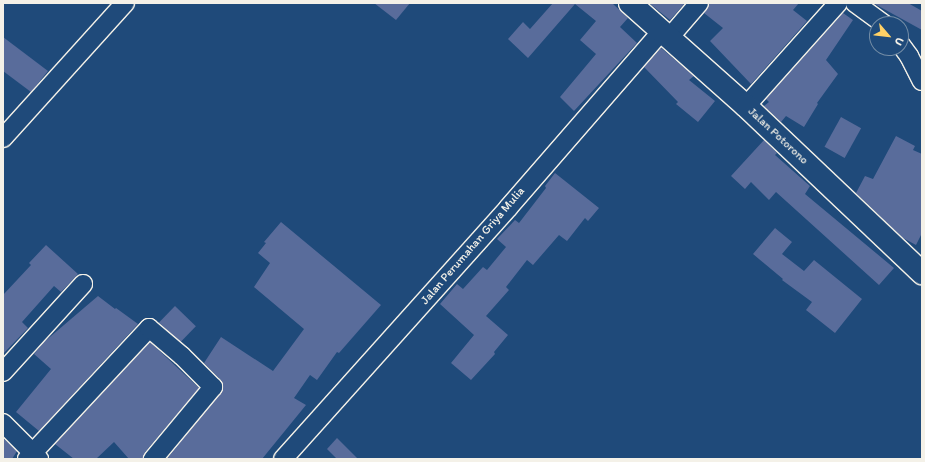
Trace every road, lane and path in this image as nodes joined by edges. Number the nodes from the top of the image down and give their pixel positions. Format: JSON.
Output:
{"nodes":[{"id":1,"x":125,"y":3,"type":"edge"},
{"id":2,"x":630,"y":3,"type":"edge"},
{"id":3,"x":699,"y":3,"type":"edge"},
{"id":4,"x":838,"y":3,"type":"edge"},
{"id":5,"x":855,"y":3,"type":"edge"},
{"id":6,"x":873,"y":16,"type":"edge"},
{"id":7,"x":666,"y":35,"type":"junction"},
{"id":8,"x":909,"y":55,"type":"edge"},
{"id":9,"x":922,"y":81,"type":"edge"},
{"id":10,"x":746,"y":106,"type":"junction"},
{"id":11,"x":3,"y":138,"type":"edge"},
{"id":12,"x":921,"y":271,"type":"edge"},
{"id":13,"x":83,"y":284,"type":"dead end"},
{"id":14,"x":3,"y":372,"type":"edge"},
{"id":15,"x":3,"y":423,"type":"edge"},
{"id":16,"x":293,"y":455,"type":"edge"},
{"id":17,"x":33,"y":456,"type":"edge"},
{"id":18,"x":153,"y":459,"type":"edge"}],
"edges":[{"from":1,"to":11,"type":"street"},
{"from":2,"to":7,"type":"street","name":"Jalan Potorono"},
{"from":3,"to":7,"type":"street","name":"Jalan Perumahan Griya Mulia"},
{"from":4,"to":10,"type":"street"},
{"from":5,"to":6,"type":"street"},
{"from":7,"to":10,"type":"street","name":"Jalan Potorono"},
{"from":7,"to":16,"type":"street","name":"Jalan Perumahan Griya Mulia"},
{"from":8,"to":9,"type":"street"},
{"from":10,"to":12,"type":"street","name":"Jalan Potorono"},
{"from":13,"to":14,"type":"street"},
{"from":15,"to":17,"type":"street"},
{"from":17,"to":18,"type":"street"}]}
